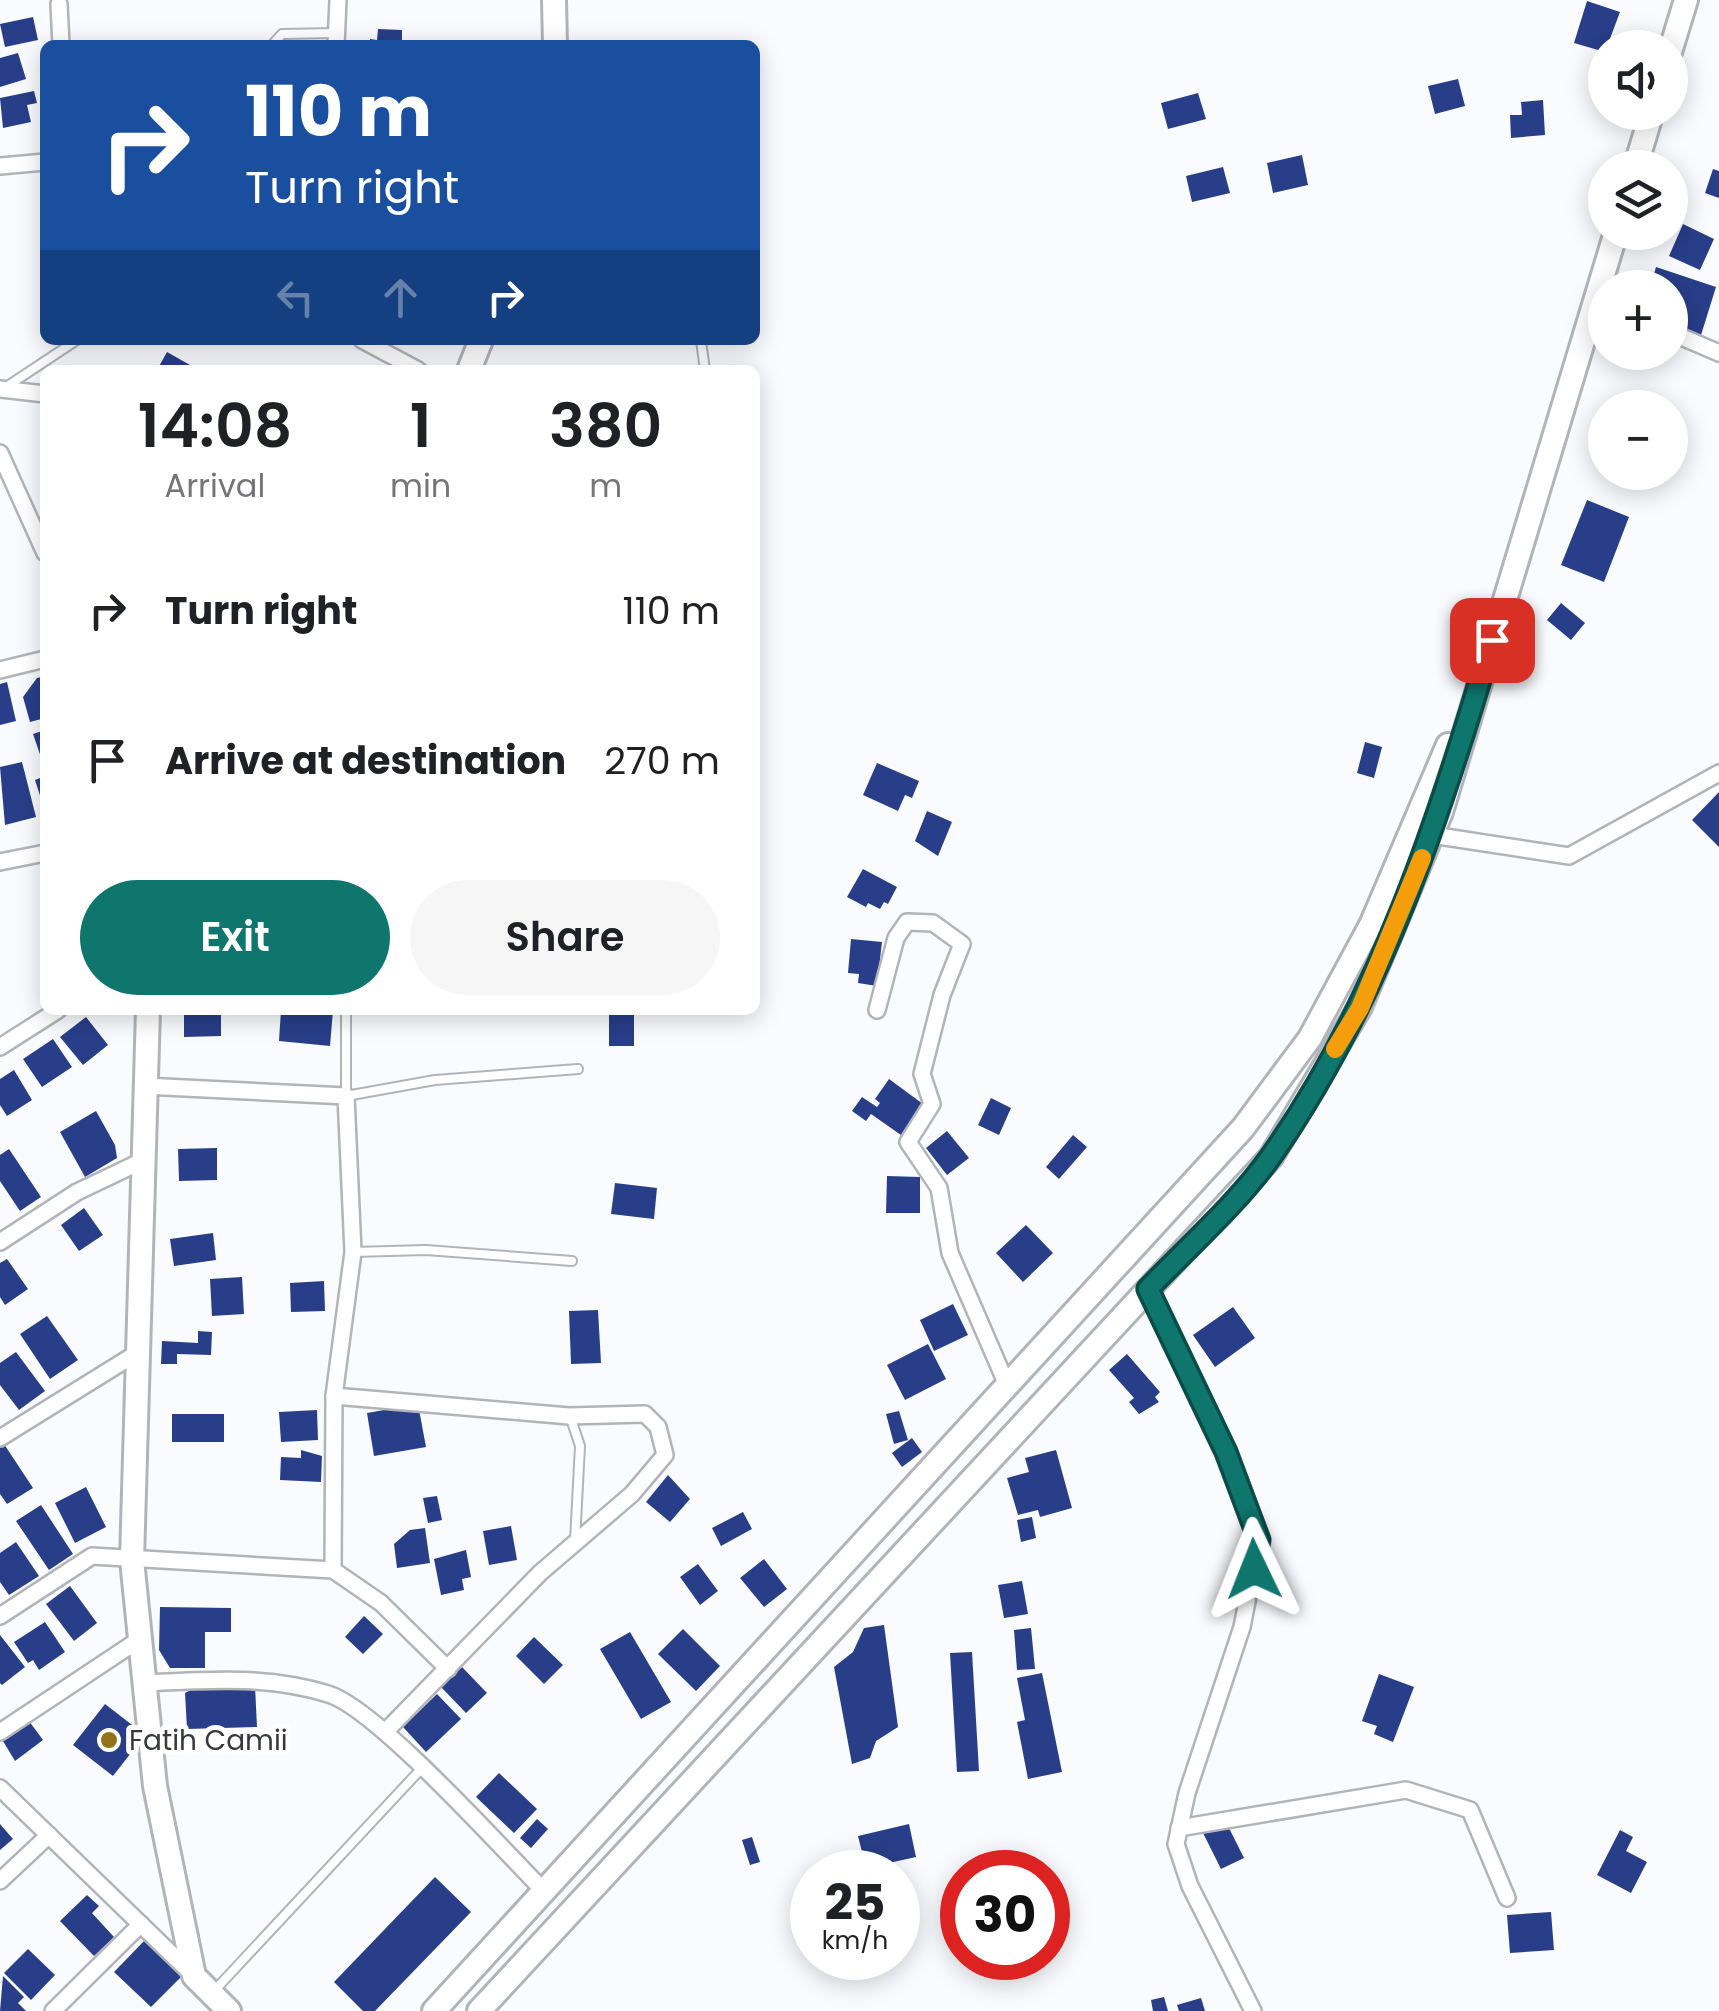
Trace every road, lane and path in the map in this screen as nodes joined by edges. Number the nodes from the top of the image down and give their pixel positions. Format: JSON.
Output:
{"nodes":[{"id":1,"x":338,"y":0,"type":"edge"},
{"id":2,"x":554,"y":0,"type":"edge"},
{"id":3,"x":1686,"y":0,"type":"edge"},
{"id":4,"x":59,"y":4,"type":"dead end"},
{"id":5,"x":1677,"y":30,"type":"edge"},
{"id":6,"x":336,"y":39,"type":"edge"},
{"id":7,"x":61,"y":40,"type":"edge"},
{"id":8,"x":277,"y":40,"type":"edge"},
{"id":9,"x":555,"y":40,"type":"edge"},
{"id":10,"x":40,"y":162,"type":"edge"},
{"id":11,"x":0,"y":166,"type":"edge"},
{"id":12,"x":1588,"y":340,"type":"edge"},
{"id":13,"x":1688,"y":340,"type":"edge"},
{"id":14,"x":69,"y":345,"type":"edge"},
{"id":15,"x":371,"y":345,"type":"edge"},
{"id":16,"x":1719,"y":353,"type":"edge"},
{"id":17,"x":409,"y":365,"type":"edge"},
{"id":18,"x":3,"y":388,"type":"edge"},
{"id":19,"x":40,"y":393,"type":"edge"},
{"id":20,"x":0,"y":453,"type":"edge"},
{"id":21,"x":40,"y":542,"type":"edge"},
{"id":22,"x":1492,"y":640,"type":"junction"},
{"id":23,"x":40,"y":660,"type":"edge"},
{"id":24,"x":0,"y":670,"type":"edge"},
{"id":25,"x":1719,"y":773,"type":"edge"},
{"id":26,"x":1432,"y":835,"type":"junction"},
{"id":27,"x":40,"y":854,"type":"edge"},
{"id":28,"x":0,"y":862,"type":"edge"},
{"id":29,"x":876,"y":1010,"type":"dead end"},
{"id":30,"x":50,"y":1015,"type":"edge"},
{"id":31,"x":148,"y":1015,"type":"edge"},
{"id":32,"x":346,"y":1015,"type":"edge"},
{"id":33,"x":0,"y":1048,"type":"edge"},
{"id":34,"x":578,"y":1069,"type":"dead end"},
{"id":35,"x":144,"y":1086,"type":"junction"},
{"id":36,"x":346,"y":1096,"type":"junction"},
{"id":37,"x":142,"y":1160,"type":"junction"},
{"id":38,"x":0,"y":1242,"type":"edge"},
{"id":39,"x":353,"y":1252,"type":"junction"},
{"id":40,"x":572,"y":1261,"type":"dead end"},
{"id":41,"x":1148,"y":1289,"type":"junction"},
{"id":42,"x":137,"y":1354,"type":"junction"},
{"id":43,"x":1007,"y":1385,"type":"junction"},
{"id":44,"x":334,"y":1396,"type":"junction"},
{"id":45,"x":570,"y":1416,"type":"junction"},
{"id":46,"x":0,"y":1438,"type":"edge"},
{"id":47,"x":574,"y":1545,"type":"junction"},
{"id":48,"x":132,"y":1560,"type":"junction"},
{"id":49,"x":333,"y":1570,"type":"junction"},
{"id":50,"x":0,"y":1616,"type":"edge"},
{"id":51,"x":140,"y":1639,"type":"junction"},
{"id":52,"x":448,"y":1669,"type":"junction"},
{"id":53,"x":144,"y":1683,"type":"junction"},
{"id":54,"x":0,"y":1732,"type":"edge"},
{"id":55,"x":385,"y":1732,"type":"junction"},
{"id":56,"x":421,"y":1769,"type":"junction"},
{"id":57,"x":0,"y":1788,"type":"edge"},
{"id":58,"x":1180,"y":1828,"type":"junction"},
{"id":59,"x":48,"y":1835,"type":"junction"},
{"id":60,"x":0,"y":1881,"type":"edge"},
{"id":61,"x":544,"y":1891,"type":"junction"},
{"id":62,"x":1508,"y":1898,"type":"dead end"},
{"id":63,"x":141,"y":1924,"type":"junction"},
{"id":64,"x":194,"y":1976,"type":"junction"},
{"id":65,"x":211,"y":1994,"type":"junction"},
{"id":66,"x":53,"y":2011,"type":"edge"},
{"id":67,"x":229,"y":2011,"type":"edge"},
{"id":68,"x":434,"y":2011,"type":"edge"},
{"id":69,"x":479,"y":2011,"type":"edge"},
{"id":70,"x":1253,"y":2011,"type":"edge"}],
"edges":[{"from":1,"to":6,"type":"street"},
{"from":2,"to":9,"type":"main road"},
{"from":3,"to":5,"type":"main road"},
{"from":4,"to":7,"type":"street"},
{"from":6,"to":8,"type":"lane"},
{"from":10,"to":11,"type":"street"},
{"from":12,"to":22,"type":"main road"},
{"from":13,"to":16,"type":"street"},
{"from":14,"to":18,"type":"lane"},
{"from":15,"to":17,"type":"street"},
{"from":18,"to":19,"type":"street"},
{"from":20,"to":21,"type":"street"},
{"from":22,"to":26,"type":"main road"},
{"from":22,"to":43,"type":"main road"},
{"from":23,"to":24,"type":"street"},
{"from":25,"to":26,"type":"street"},
{"from":26,"to":41,"type":"main road"},
{"from":27,"to":28,"type":"street"},
{"from":29,"to":43,"type":"street"},
{"from":30,"to":33,"type":"street"},
{"from":31,"to":35,"type":"main road"},
{"from":32,"to":36,"type":"lane"},
{"from":34,"to":36,"type":"lane"},
{"from":35,"to":36,"type":"street"},
{"from":35,"to":37,"type":"main road"},
{"from":36,"to":39,"type":"street"},
{"from":37,"to":38,"type":"street"},
{"from":37,"to":42,"type":"main road"},
{"from":39,"to":40,"type":"lane"},
{"from":39,"to":44,"type":"street"},
{"from":41,"to":58,"type":"street"},
{"from":41,"to":69,"type":"main road"},
{"from":42,"to":46,"type":"street"},
{"from":42,"to":48,"type":"main road"},
{"from":43,"to":61,"type":"main road"},
{"from":44,"to":45,"type":"street"},
{"from":44,"to":49,"type":"street"},
{"from":45,"to":47,"type":"lane"},
{"from":45,"to":47,"type":"street"},
{"from":47,"to":52,"type":"street"},
{"from":48,"to":49,"type":"street"},
{"from":48,"to":50,"type":"street"},
{"from":48,"to":51,"type":"main road"},
{"from":49,"to":52,"type":"street"},
{"from":51,"to":53,"type":"main road"},
{"from":51,"to":54,"type":"street"},
{"from":52,"to":55,"type":"street"},
{"from":53,"to":55,"type":"street"},
{"from":53,"to":64,"type":"main road"},
{"from":55,"to":56,"type":"street"},
{"from":56,"to":61,"type":"street"},
{"from":56,"to":65,"type":"lane"},
{"from":57,"to":59,"type":"street"},
{"from":58,"to":62,"type":"street"},
{"from":58,"to":70,"type":"street"},
{"from":59,"to":60,"type":"street"},
{"from":59,"to":63,"type":"street"},
{"from":61,"to":68,"type":"main road"},
{"from":63,"to":64,"type":"street"},
{"from":63,"to":66,"type":"street"},
{"from":64,"to":65,"type":"main road"},
{"from":65,"to":67,"type":"main road"}]}
